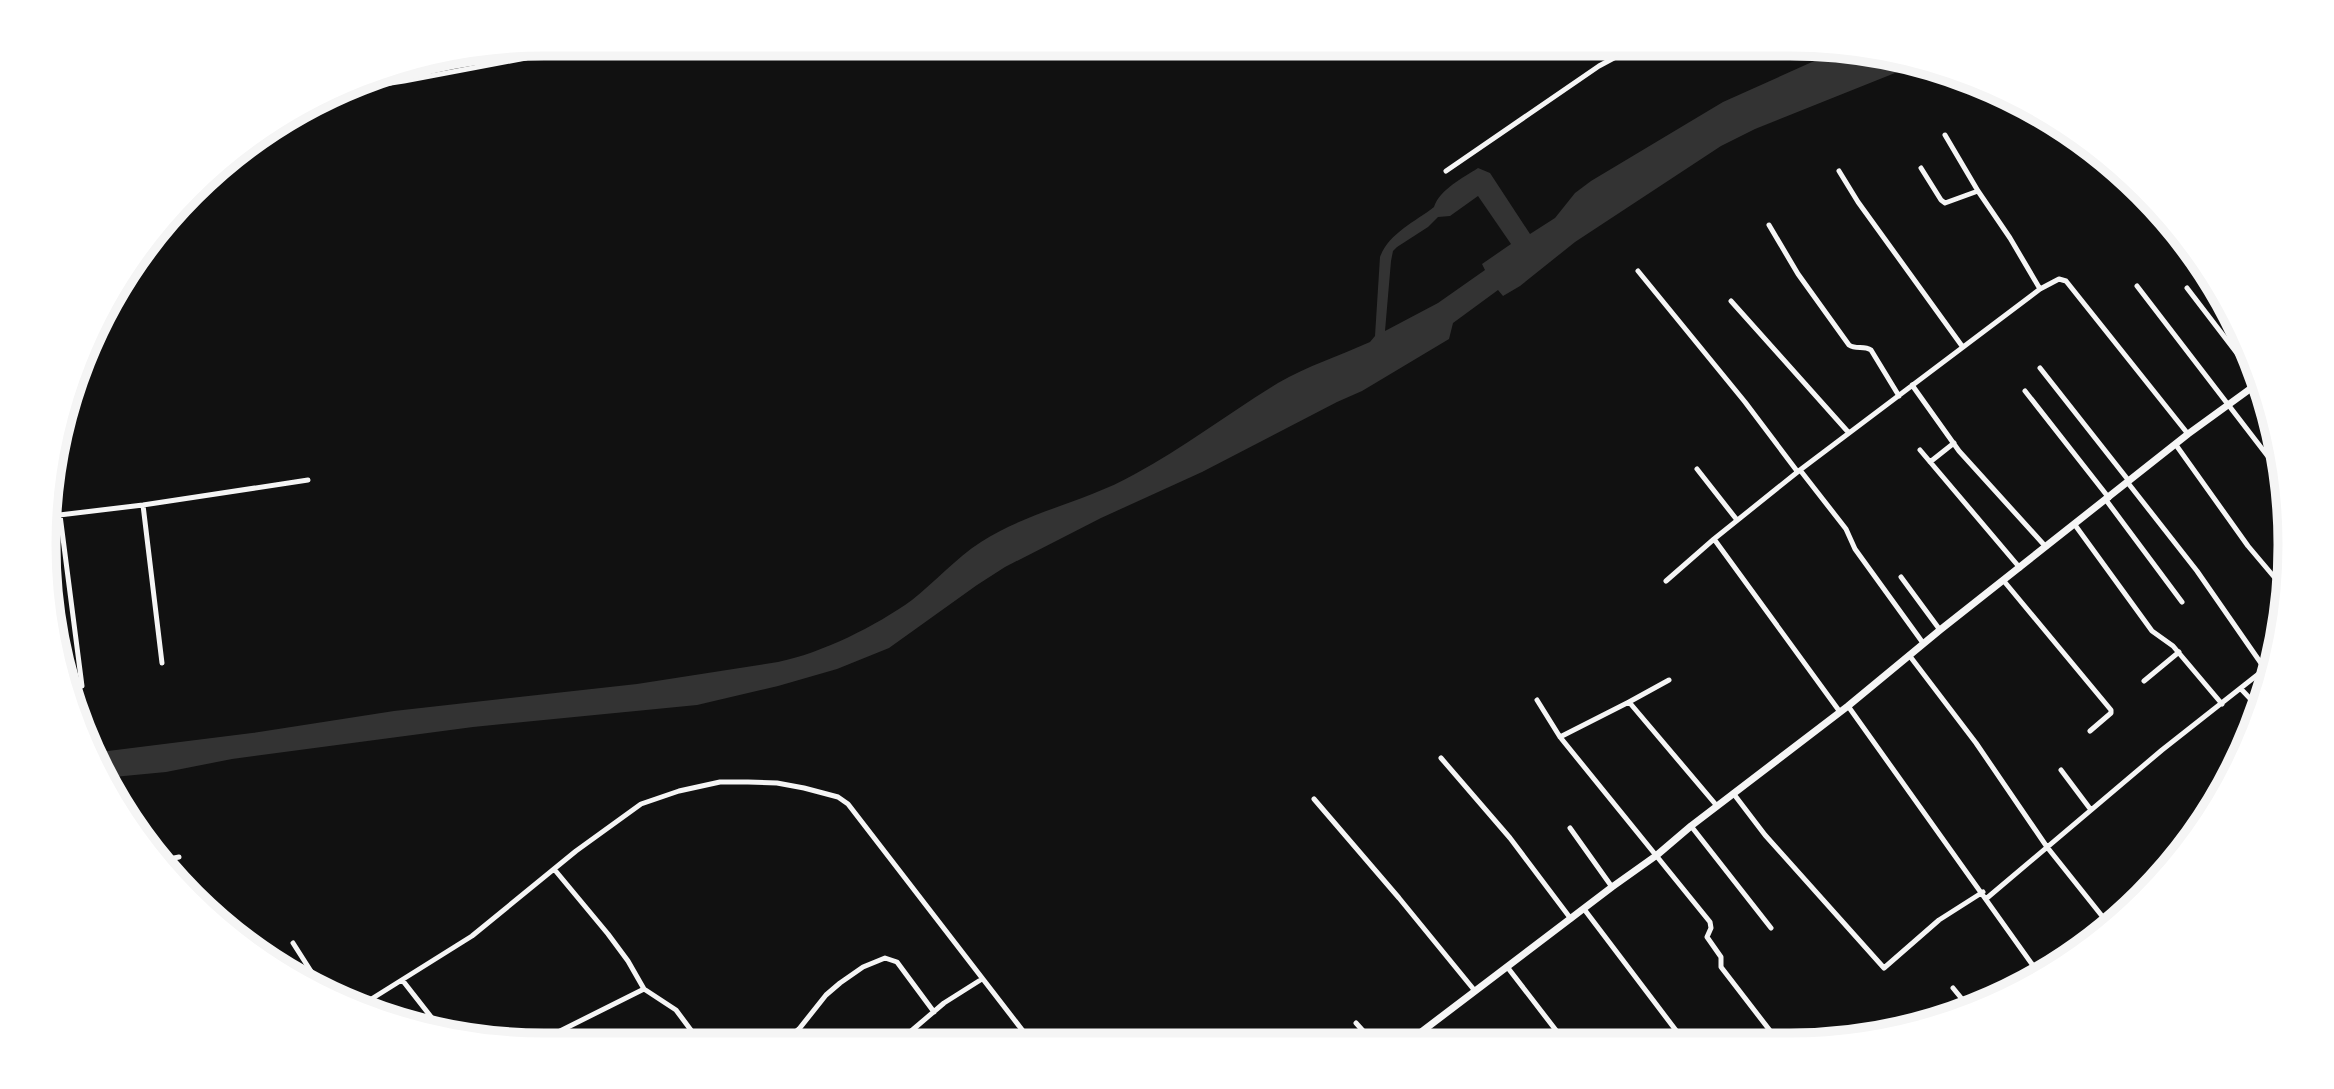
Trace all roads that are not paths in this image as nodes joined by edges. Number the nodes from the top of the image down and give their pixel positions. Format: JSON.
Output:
{"nodes":[{"id":1,"x":529,"y":56,"type":"edge"},
{"id":2,"x":1618,"y":56,"type":"edge"},
{"id":3,"x":380,"y":85,"type":"edge"},
{"id":4,"x":1945,"y":135,"type":"dead end"},
{"id":5,"x":1921,"y":167,"type":"dead end"},
{"id":6,"x":1446,"y":171,"type":"dead end"},
{"id":7,"x":1839,"y":171,"type":"dead end"},
{"id":8,"x":1978,"y":191,"type":"junction"},
{"id":9,"x":1769,"y":225,"type":"dead end"},
{"id":10,"x":1638,"y":271,"type":"dead end"},
{"id":11,"x":2137,"y":286,"type":"dead end"},
{"id":12,"x":2187,"y":288,"type":"dead end"},
{"id":13,"x":2040,"y":289,"type":"junction"},
{"id":14,"x":1731,"y":301,"type":"dead end"},
{"id":15,"x":1962,"y":345,"type":"junction"},
{"id":16,"x":2241,"y":357,"type":"edge"},
{"id":17,"x":2040,"y":368,"type":"dead end"},
{"id":18,"x":1912,"y":384,"type":"junction"},
{"id":19,"x":2252,"y":388,"type":"edge"},
{"id":20,"x":2025,"y":391,"type":"dead end"},
{"id":21,"x":1899,"y":396,"type":"junction"},
{"id":22,"x":2229,"y":404,"type":"junction"},
{"id":23,"x":1849,"y":433,"type":"junction"},
{"id":24,"x":2188,"y":434,"type":"junction"},
{"id":25,"x":1954,"y":443,"type":"junction"},
{"id":26,"x":2176,"y":445,"type":"junction"},
{"id":27,"x":1920,"y":450,"type":"dead end"},
{"id":28,"x":2271,"y":460,"type":"edge"},
{"id":29,"x":1930,"y":462,"type":"junction"},
{"id":30,"x":1697,"y":469,"type":"dead end"},
{"id":31,"x":1799,"y":470,"type":"junction"},
{"id":32,"x":308,"y":480,"type":"dead end"},
{"id":33,"x":2128,"y":482,"type":"junction"},
{"id":34,"x":2107,"y":499,"type":"junction"},
{"id":35,"x":143,"y":505,"type":"junction"},
{"id":36,"x":60,"y":514,"type":"junction"},
{"id":37,"x":57,"y":515,"type":"edge"},
{"id":38,"x":1737,"y":520,"type":"junction"},
{"id":39,"x":2075,"y":525,"type":"junction"},
{"id":40,"x":1714,"y":539,"type":"junction"},
{"id":41,"x":2046,"y":547,"type":"junction"},
{"id":42,"x":2020,"y":568,"type":"junction"},
{"id":43,"x":1901,"y":577,"type":"dead end"},
{"id":44,"x":2003,"y":580,"type":"junction"},
{"id":45,"x":2277,"y":580,"type":"edge"},
{"id":46,"x":1666,"y":581,"type":"dead end"},
{"id":47,"x":2182,"y":602,"type":"dead end"},
{"id":48,"x":1940,"y":630,"type":"junction"},
{"id":49,"x":1923,"y":643,"type":"junction"},
{"id":50,"x":2179,"y":652,"type":"junction"},
{"id":51,"x":1909,"y":655,"type":"junction"},
{"id":52,"x":162,"y":663,"type":"dead end"},
{"id":53,"x":2262,"y":665,"type":"edge"},
{"id":54,"x":2260,"y":673,"type":"edge"},
{"id":55,"x":1669,"y":681,"type":"dead end"},
{"id":56,"x":2144,"y":681,"type":"dead end"},
{"id":57,"x":82,"y":686,"type":"dead end"},
{"id":58,"x":2241,"y":689,"type":"junction"},
{"id":59,"x":1537,"y":700,"type":"dead end"},
{"id":60,"x":2252,"y":701,"type":"edge"},
{"id":61,"x":1629,"y":702,"type":"junction"},
{"id":62,"x":2222,"y":704,"type":"junction"},
{"id":63,"x":1848,"y":706,"type":"junction"},
{"id":64,"x":1840,"y":712,"type":"junction"},
{"id":65,"x":2090,"y":731,"type":"dead end"},
{"id":66,"x":1560,"y":737,"type":"junction"},
{"id":67,"x":1441,"y":758,"type":"dead end"},
{"id":68,"x":2061,"y":771,"type":"dead end"},
{"id":69,"x":1733,"y":793,"type":"junction"},
{"id":70,"x":1314,"y":799,"type":"dead end"},
{"id":71,"x":1717,"y":806,"type":"junction"},
{"id":72,"x":2091,"y":810,"type":"junction"},
{"id":73,"x":1691,"y":826,"type":"junction"},
{"id":74,"x":1570,"y":828,"type":"dead end"},
{"id":75,"x":2047,"y":847,"type":"junction"},
{"id":76,"x":1657,"y":855,"type":"junction"},
{"id":77,"x":179,"y":858,"type":"dead end"},
{"id":78,"x":171,"y":859,"type":"edge"},
{"id":79,"x":554,"y":869,"type":"junction"},
{"id":80,"x":1612,"y":887,"type":"junction"},
{"id":81,"x":1985,"y":895,"type":"junction"},
{"id":82,"x":1584,"y":909,"type":"junction"},
{"id":83,"x":2104,"y":918,"type":"edge"},
{"id":84,"x":1571,"y":919,"type":"junction"},
{"id":85,"x":1771,"y":928,"type":"dead end"},
{"id":86,"x":293,"y":943,"type":"dead end"},
{"id":87,"x":1508,"y":968,"type":"junction"},
{"id":88,"x":2035,"y":968,"type":"edge"},
{"id":89,"x":314,"y":975,"type":"edge"},
{"id":90,"x":982,"y":979,"type":"junction"},
{"id":91,"x":402,"y":981,"type":"junction"},
{"id":92,"x":1953,"y":988,"type":"dead end"},
{"id":93,"x":644,"y":989,"type":"junction"},
{"id":94,"x":1475,"y":991,"type":"junction"},
{"id":95,"x":370,"y":1001,"type":"edge"},
{"id":96,"x":1964,"y":1001,"type":"edge"},
{"id":97,"x":934,"y":1012,"type":"junction"},
{"id":98,"x":434,"y":1020,"type":"edge"},
{"id":99,"x":1356,"y":1023,"type":"dead end"},
{"id":100,"x":556,"y":1033,"type":"edge"},
{"id":101,"x":693,"y":1033,"type":"edge"},
{"id":102,"x":794,"y":1033,"type":"edge"},
{"id":103,"x":909,"y":1033,"type":"edge"},
{"id":104,"x":1024,"y":1033,"type":"edge"},
{"id":105,"x":1365,"y":1033,"type":"edge"},
{"id":106,"x":1422,"y":1033,"type":"edge"},
{"id":107,"x":1558,"y":1033,"type":"edge"},
{"id":108,"x":1678,"y":1033,"type":"edge"},
{"id":109,"x":1772,"y":1033,"type":"edge"}],
"edges":[{"from":1,"to":3,"type":"street"},
{"from":2,"to":6,"type":"street"},
{"from":4,"to":8,"type":"street"},
{"from":5,"to":8,"type":"street"},
{"from":7,"to":15,"type":"street"},
{"from":8,"to":13,"type":"street"},
{"from":9,"to":21,"type":"street"},
{"from":10,"to":31,"type":"street"},
{"from":11,"to":22,"type":"street"},
{"from":12,"to":16,"type":"street"},
{"from":13,"to":15,"type":"street"},
{"from":13,"to":24,"type":"street"},
{"from":14,"to":23,"type":"street"},
{"from":15,"to":18,"type":"street"},
{"from":17,"to":33,"type":"street"},
{"from":18,"to":21,"type":"street"},
{"from":18,"to":25,"type":"street"},
{"from":19,"to":22,"type":"street"},
{"from":20,"to":34,"type":"street"},
{"from":21,"to":23,"type":"street"},
{"from":22,"to":24,"type":"street"},
{"from":22,"to":28,"type":"street"},
{"from":23,"to":31,"type":"street"},
{"from":24,"to":26,"type":"street"},
{"from":25,"to":29,"type":"street"},
{"from":25,"to":41,"type":"street"},
{"from":26,"to":33,"type":"street"},
{"from":26,"to":45,"type":"street"},
{"from":27,"to":29,"type":"street"},
{"from":29,"to":42,"type":"street"},
{"from":30,"to":38,"type":"street"},
{"from":31,"to":38,"type":"street"},
{"from":31,"to":49,"type":"street"},
{"from":32,"to":35,"type":"street"},
{"from":33,"to":34,"type":"street"},
{"from":33,"to":53,"type":"street"},
{"from":34,"to":39,"type":"street"},
{"from":34,"to":47,"type":"street"},
{"from":35,"to":36,"type":"street"},
{"from":35,"to":52,"type":"street"},
{"from":36,"to":37,"type":"street"},
{"from":36,"to":57,"type":"street"},
{"from":38,"to":40,"type":"street"},
{"from":39,"to":41,"type":"street"},
{"from":39,"to":50,"type":"street"},
{"from":40,"to":46,"type":"street"},
{"from":40,"to":64,"type":"street"},
{"from":41,"to":42,"type":"street"},
{"from":42,"to":44,"type":"street"},
{"from":43,"to":48,"type":"street"},
{"from":44,"to":48,"type":"street"},
{"from":44,"to":65,"type":"street"},
{"from":48,"to":49,"type":"street"},
{"from":49,"to":51,"type":"street"},
{"from":50,"to":56,"type":"street"},
{"from":50,"to":62,"type":"street"},
{"from":51,"to":63,"type":"street"},
{"from":51,"to":75,"type":"street"},
{"from":54,"to":58,"type":"street"},
{"from":55,"to":61,"type":"street"},
{"from":58,"to":60,"type":"street"},
{"from":58,"to":62,"type":"street"},
{"from":59,"to":66,"type":"street"},
{"from":61,"to":66,"type":"street"},
{"from":61,"to":71,"type":"street"},
{"from":62,"to":72,"type":"street"},
{"from":63,"to":64,"type":"street"},
{"from":63,"to":81,"type":"street"},
{"from":64,"to":69,"type":"street"},
{"from":66,"to":76,"type":"street"},
{"from":67,"to":84,"type":"street"},
{"from":68,"to":72,"type":"street"},
{"from":69,"to":71,"type":"street"},
{"from":69,"to":81,"type":"street"},
{"from":70,"to":94,"type":"street"},
{"from":71,"to":73,"type":"street"},
{"from":72,"to":75,"type":"street"},
{"from":73,"to":76,"type":"street"},
{"from":73,"to":85,"type":"street"},
{"from":74,"to":80,"type":"street"},
{"from":75,"to":81,"type":"street"},
{"from":75,"to":83,"type":"street"},
{"from":76,"to":80,"type":"street"},
{"from":76,"to":109,"type":"street"},
{"from":77,"to":78,"type":"street"},
{"from":79,"to":90,"type":"street"},
{"from":79,"to":91,"type":"street"},
{"from":79,"to":93,"type":"street"},
{"from":80,"to":82,"type":"street"},
{"from":81,"to":88,"type":"street"},
{"from":82,"to":84,"type":"street"},
{"from":82,"to":108,"type":"street"},
{"from":84,"to":87,"type":"street"},
{"from":86,"to":89,"type":"street"},
{"from":87,"to":94,"type":"street"},
{"from":87,"to":107,"type":"street"},
{"from":90,"to":97,"type":"street"},
{"from":90,"to":104,"type":"street"},
{"from":91,"to":95,"type":"street"},
{"from":91,"to":98,"type":"street"},
{"from":92,"to":96,"type":"street"},
{"from":93,"to":100,"type":"street"},
{"from":93,"to":101,"type":"street"},
{"from":94,"to":106,"type":"street"},
{"from":97,"to":102,"type":"street"},
{"from":97,"to":103,"type":"street"},
{"from":99,"to":105,"type":"street"}]}
